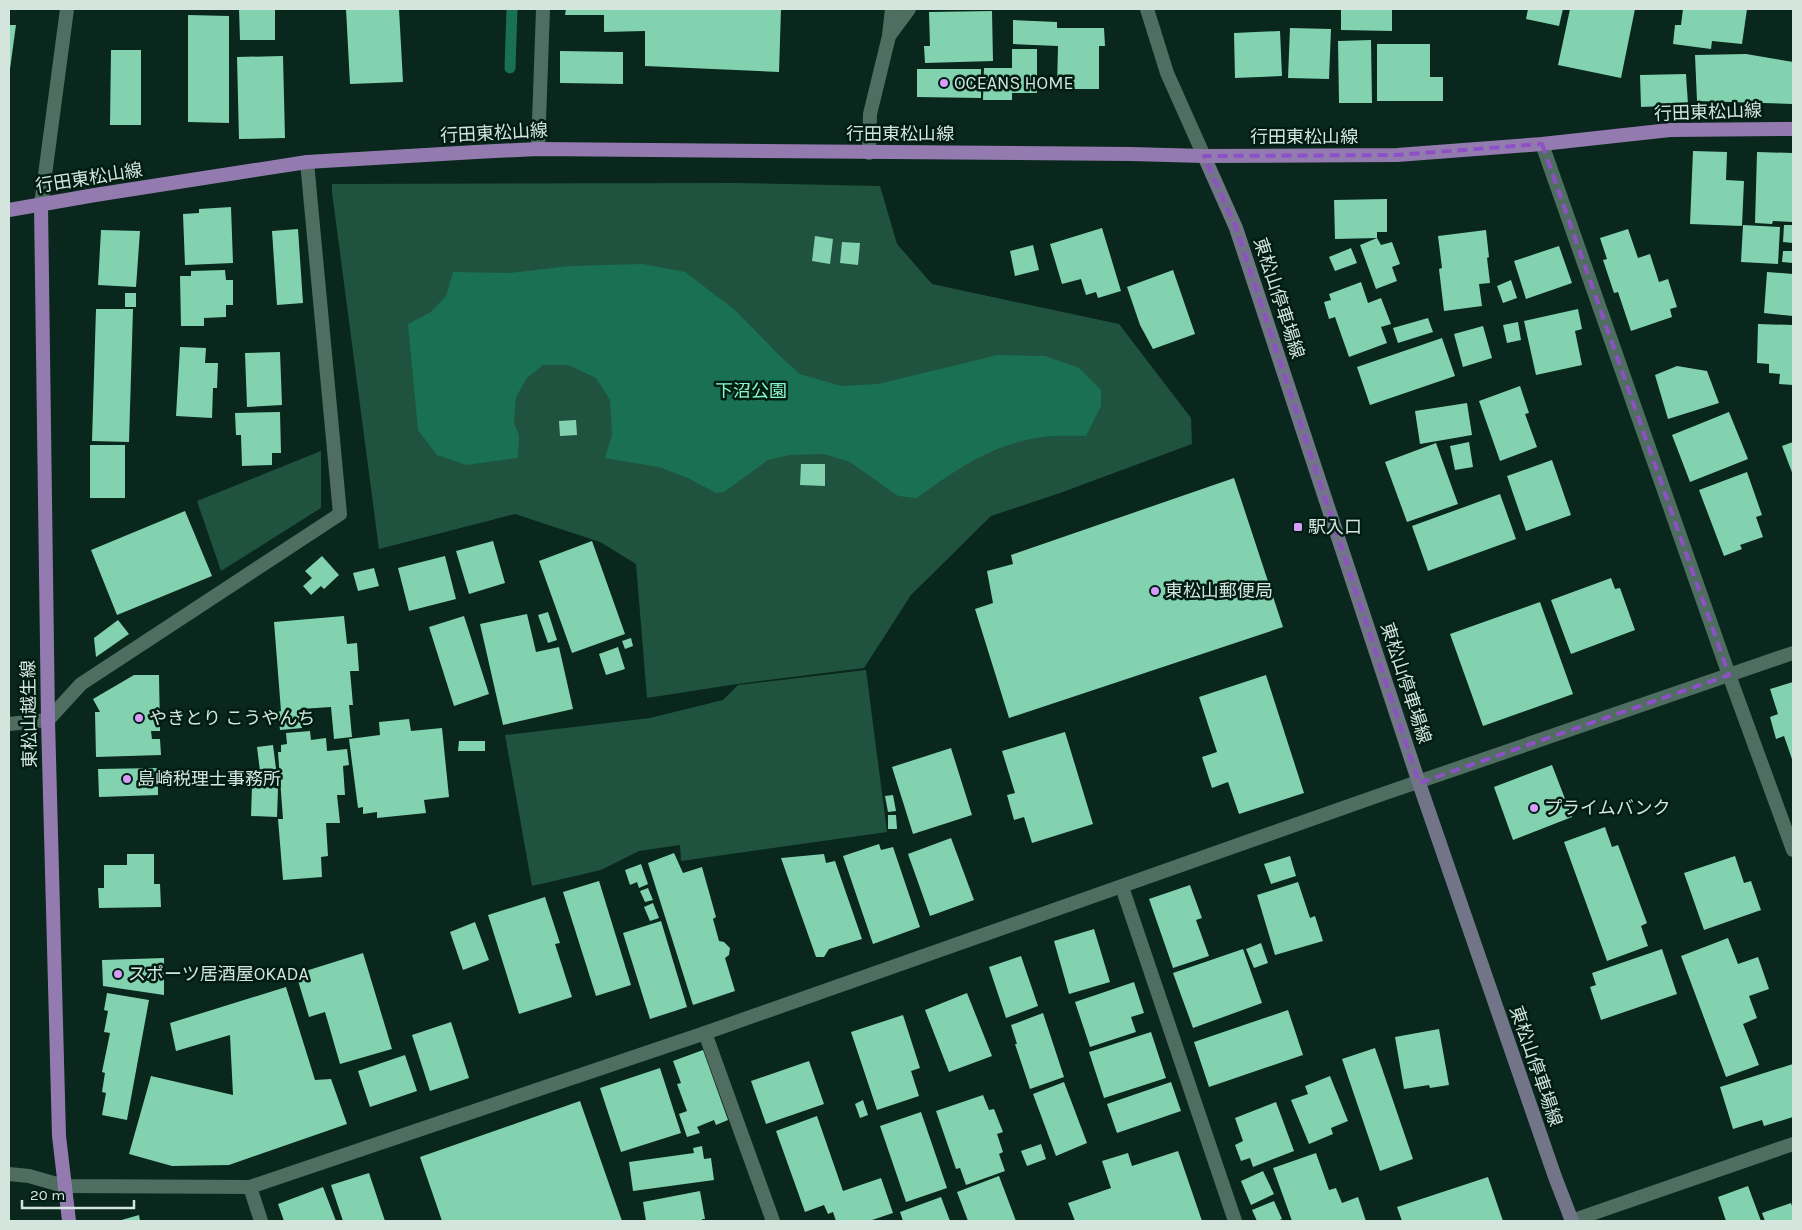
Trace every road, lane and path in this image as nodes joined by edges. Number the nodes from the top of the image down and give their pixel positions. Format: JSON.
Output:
{"nodes":[{"id":1,"x":67,"y":9,"type":"edge"},
{"id":2,"x":542,"y":9,"type":"edge"},
{"id":3,"x":892,"y":9,"type":"edge"},
{"id":4,"x":909,"y":9,"type":"edge"},
{"id":5,"x":1148,"y":9,"type":"edge"},
{"id":6,"x":889,"y":36,"type":"junction"},
{"id":7,"x":1793,"y":129,"type":"edge"},
{"id":8,"x":1542,"y":144,"type":"junction"},
{"id":9,"x":538,"y":149,"type":"junction"},
{"id":10,"x":868,"y":153,"type":"junction"},
{"id":11,"x":1204,"y":156,"type":"junction"},
{"id":12,"x":308,"y":162,"type":"junction"},
{"id":13,"x":41,"y":205,"type":"junction"},
{"id":14,"x":9,"y":210,"type":"edge"},
{"id":15,"x":1793,"y":653,"type":"edge"},
{"id":16,"x":1729,"y":675,"type":"junction"},
{"id":17,"x":48,"y":720,"type":"junction"},
{"id":18,"x":9,"y":724,"type":"edge"},
{"id":19,"x":1419,"y":783,"type":"junction"},
{"id":20,"x":1793,"y":850,"type":"edge"},
{"id":21,"x":1122,"y":887,"type":"junction"},
{"id":22,"x":705,"y":1034,"type":"junction"},
{"id":23,"x":1793,"y":1144,"type":"edge"},
{"id":24,"x":9,"y":1174,"type":"edge"},
{"id":25,"x":64,"y":1186,"type":"junction"},
{"id":26,"x":250,"y":1187,"type":"junction"},
{"id":27,"x":69,"y":1221,"type":"edge"},
{"id":28,"x":262,"y":1221,"type":"edge"},
{"id":29,"x":773,"y":1221,"type":"edge"},
{"id":30,"x":1236,"y":1221,"type":"edge"},
{"id":31,"x":1572,"y":1221,"type":"edge"}],
"edges":[{"from":1,"to":13,"type":"street"},
{"from":2,"to":9,"type":"street"},
{"from":3,"to":6,"type":"street"},
{"from":4,"to":6,"type":"street"},
{"from":5,"to":11,"type":"street"},
{"from":6,"to":10,"type":"street"},
{"from":7,"to":8,"type":"main road","name":"行田東松山線"},
{"from":8,"to":11,"type":"main road","name":"行田東松山線"},
{"from":8,"to":16,"type":"street"},
{"from":9,"to":10,"type":"main road","name":"行田東松山線"},
{"from":9,"to":12,"type":"main road","name":"行田東松山線"},
{"from":10,"to":11,"type":"main road","name":"行田東松山線"},
{"from":11,"to":19,"type":"main road","name":"東松山停車場線"},
{"from":12,"to":13,"type":"main road","name":"行田東松山線"},
{"from":12,"to":17,"type":"street"},
{"from":13,"to":14,"type":"main road","name":"行田東松山線"},
{"from":13,"to":17,"type":"main road","name":"東松山越生線"},
{"from":15,"to":16,"type":"street"},
{"from":16,"to":19,"type":"street"},
{"from":16,"to":20,"type":"street"},
{"from":17,"to":18,"type":"street"},
{"from":17,"to":25,"type":"main road","name":"東松山越生線"},
{"from":19,"to":21,"type":"street"},
{"from":19,"to":31,"type":"main road","name":"東松山停車場線"},
{"from":21,"to":22,"type":"street"},
{"from":21,"to":30,"type":"street"},
{"from":22,"to":26,"type":"street"},
{"from":22,"to":29,"type":"street"},
{"from":23,"to":31,"type":"street"},
{"from":24,"to":25,"type":"street"},
{"from":25,"to":26,"type":"street"},
{"from":25,"to":27,"type":"main road","name":"東松山越生線"},
{"from":26,"to":28,"type":"street"}]}
